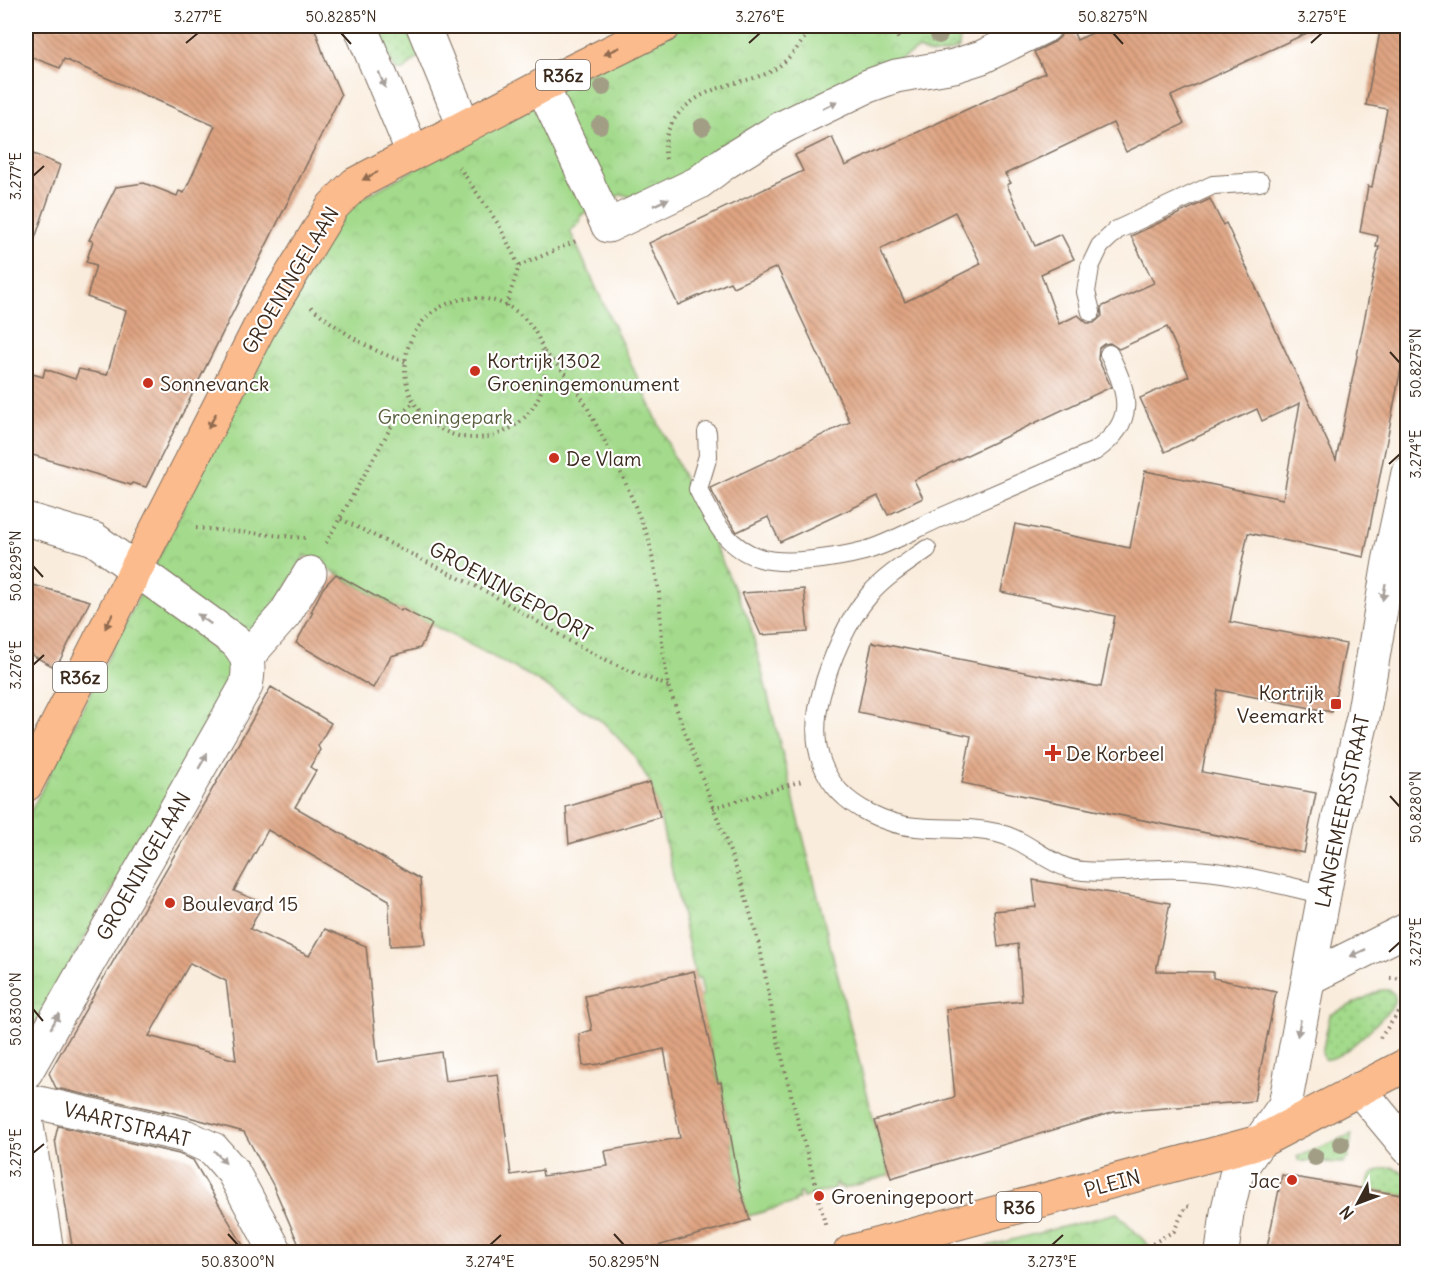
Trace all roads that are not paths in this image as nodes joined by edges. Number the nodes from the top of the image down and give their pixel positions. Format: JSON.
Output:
{"nodes":[{"id":1,"x":360,"y":26,"type":"edge"},
{"id":2,"x":423,"y":26,"type":"edge"},
{"id":3,"x":664,"y":26,"type":"edge"},
{"id":4,"x":1045,"y":26,"type":"edge"},
{"id":5,"x":542,"y":86,"type":"junction"},
{"id":6,"x":439,"y":139,"type":"junction"},
{"id":7,"x":1260,"y":182,"type":"dead end"},
{"id":8,"x":1091,"y":312,"type":"dead end"},
{"id":9,"x":1109,"y":354,"type":"dead end"},
{"id":10,"x":707,"y":432,"type":"dead end"},
{"id":11,"x":1407,"y":473,"type":"edge"},
{"id":12,"x":26,"y":519,"type":"edge"},
{"id":13,"x":927,"y":549,"type":"dead end"},
{"id":14,"x":135,"y":569,"type":"junction"},
{"id":15,"x":310,"y":573,"type":"dead end"},
{"id":16,"x":247,"y":657,"type":"junction"},
{"id":17,"x":26,"y":785,"type":"edge"},
{"id":18,"x":1325,"y":895,"type":"junction"},
{"id":19,"x":1407,"y":929,"type":"edge"},
{"id":20,"x":1309,"y":978,"type":"junction"},
{"id":21,"x":1407,"y":1064,"type":"edge"},
{"id":22,"x":26,"y":1072,"type":"edge"},
{"id":23,"x":1364,"y":1087,"type":"junction"},
{"id":24,"x":26,"y":1100,"type":"edge"},
{"id":25,"x":26,"y":1119,"type":"edge"},
{"id":26,"x":1258,"y":1142,"type":"junction"},
{"id":27,"x":1407,"y":1148,"type":"edge"},
{"id":28,"x":47,"y":1252,"type":"edge"},
{"id":29,"x":276,"y":1252,"type":"edge"},
{"id":30,"x":849,"y":1252,"type":"edge"},
{"id":31,"x":1222,"y":1252,"type":"edge"}],
"edges":[{"from":1,"to":6,"type":"street","one_way":true},
{"from":2,"to":6,"type":"street"},
{"from":3,"to":5,"type":"main road","name":"GROENINGELAAN","number":"R36z","one_way":true},
{"from":5,"to":4,"type":"street","one_way":true},
{"from":5,"to":6,"type":"main road","name":"GROENINGELAAN","number":"R36z"},
{"from":6,"to":14,"type":"main road","name":"GROENINGELAAN","number":"R36z","one_way":true},
{"from":7,"to":8,"type":"lane"},
{"from":9,"to":10,"type":"lane"},
{"from":11,"to":18,"type":"street","name":"LANGEMEERSSTRAAT","one_way":true},
{"from":12,"to":14,"type":"street"},
{"from":13,"to":18,"type":"lane"},
{"from":16,"to":14,"type":"street","one_way":true},
{"from":14,"to":17,"type":"main road","name":"GROENINGELAAN","number":"R36z","one_way":true},
{"from":15,"to":16,"type":"street"},
{"from":22,"to":16,"type":"street","name":"GROENINGELAAN","one_way":true},
{"from":18,"to":20,"type":"street","name":"LANGEMEERSSTRAAT"},
{"from":19,"to":20,"type":"street","one_way":true},
{"from":20,"to":26,"type":"street","name":"LANGEMEERSSTRAAT","one_way":true},
{"from":21,"to":23,"type":"main road","number":"R36"},
{"from":23,"to":26,"type":"main road","number":"R36"},
{"from":23,"to":27,"type":"street"},
{"from":24,"to":29,"type":"street","name":"VAARTSTRAAT","one_way":true},
{"from":25,"to":28,"type":"street"},
{"from":26,"to":30,"type":"main road","name":"PLEIN","number":"R36"},
{"from":26,"to":31,"type":"street"}]}
